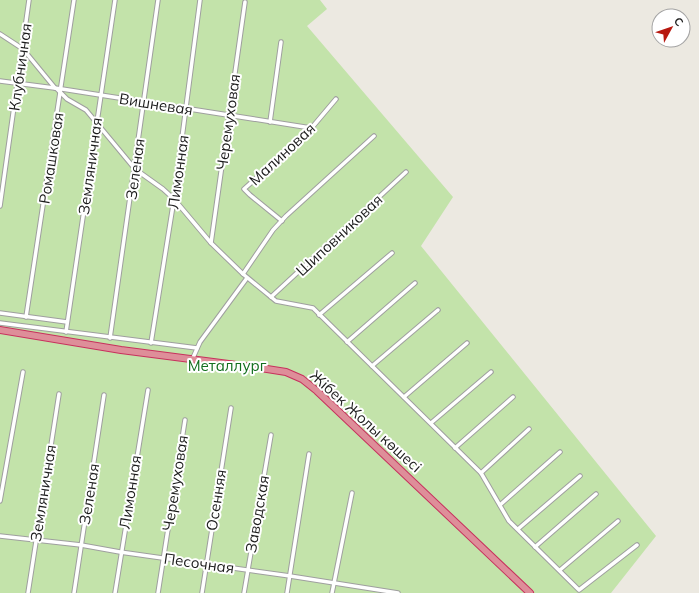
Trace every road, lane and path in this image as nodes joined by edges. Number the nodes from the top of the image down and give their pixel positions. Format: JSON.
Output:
{"nodes":[{"id":1,"x":29,"y":0,"type":"edge"},
{"id":2,"x":74,"y":0,"type":"edge"},
{"id":3,"x":115,"y":0,"type":"edge"},
{"id":4,"x":158,"y":0,"type":"edge"},
{"id":5,"x":200,"y":0,"type":"edge"},
{"id":6,"x":245,"y":2,"type":"dead end"},
{"id":7,"x":0,"y":34,"type":"edge"},
{"id":8,"x":282,"y":42,"type":"dead end"},
{"id":9,"x":23,"y":49,"type":"junction"},
{"id":10,"x":0,"y":81,"type":"edge"},
{"id":11,"x":17,"y":83,"type":"junction"},
{"id":12,"x":56,"y":89,"type":"junction"},
{"id":13,"x":62,"y":89,"type":"junction"},
{"id":14,"x":61,"y":94,"type":"junction"},
{"id":15,"x":100,"y":96,"type":"junction"},
{"id":16,"x":336,"y":99,"type":"dead end"},
{"id":17,"x":145,"y":102,"type":"junction"},
{"id":18,"x":186,"y":109,"type":"junction"},
{"id":19,"x":229,"y":115,"type":"junction"},
{"id":20,"x":270,"y":122,"type":"junction"},
{"id":21,"x":97,"y":123,"type":"junction"},
{"id":22,"x":311,"y":128,"type":"junction"},
{"id":23,"x":374,"y":136,"type":"dead end"},
{"id":24,"x":135,"y":169,"type":"junction"},
{"id":25,"x":406,"y":172,"type":"dead end"},
{"id":26,"x":174,"y":199,"type":"junction"},
{"id":27,"x":0,"y":206,"type":"edge"},
{"id":28,"x":282,"y":221,"type":"junction"},
{"id":29,"x":211,"y":243,"type":"junction"},
{"id":30,"x":392,"y":253,"type":"dead end"},
{"id":31,"x":242,"y":274,"type":"junction"},
{"id":32,"x":247,"y":278,"type":"junction"},
{"id":33,"x":415,"y":283,"type":"dead end"},
{"id":34,"x":271,"y":297,"type":"junction"},
{"id":35,"x":438,"y":310,"type":"dead end"},
{"id":36,"x":0,"y":313,"type":"edge"},
{"id":37,"x":319,"y":315,"type":"junction"},
{"id":38,"x":26,"y":317,"type":"junction"},
{"id":39,"x":68,"y":322,"type":"junction"},
{"id":40,"x":0,"y":323,"type":"edge"},
{"id":41,"x":0,"y":330,"type":"edge"},
{"id":42,"x":66,"y":332,"type":"junction"},
{"id":43,"x":110,"y":338,"type":"junction"},
{"id":44,"x":347,"y":342,"type":"junction"},
{"id":45,"x":151,"y":343,"type":"junction"},
{"id":46,"x":467,"y":343,"type":"dead end"},
{"id":47,"x":197,"y":348,"type":"junction"},
{"id":48,"x":192,"y":360,"type":"junction"},
{"id":49,"x":372,"y":366,"type":"junction"},
{"id":50,"x":23,"y":372,"type":"dead end"},
{"id":51,"x":491,"y":372,"type":"dead end"},
{"id":52,"x":148,"y":390,"type":"dead end"},
{"id":53,"x":59,"y":394,"type":"dead end"},
{"id":54,"x":104,"y":395,"type":"dead end"},
{"id":55,"x":404,"y":397,"type":"junction"},
{"id":56,"x":513,"y":398,"type":"dead end"},
{"id":57,"x":231,"y":408,"type":"dead end"},
{"id":58,"x":185,"y":420,"type":"dead end"},
{"id":59,"x":430,"y":423,"type":"junction"},
{"id":60,"x":529,"y":429,"type":"dead end"},
{"id":61,"x":271,"y":435,"type":"dead end"},
{"id":62,"x":455,"y":448,"type":"junction"},
{"id":63,"x":560,"y":452,"type":"dead end"},
{"id":64,"x":309,"y":454,"type":"dead end"},
{"id":65,"x":480,"y":473,"type":"junction"},
{"id":66,"x":580,"y":476,"type":"dead end"},
{"id":67,"x":352,"y":493,"type":"dead end"},
{"id":68,"x":596,"y":494,"type":"dead end"},
{"id":69,"x":0,"y":502,"type":"edge"},
{"id":70,"x":500,"y":505,"type":"junction"},
{"id":71,"x":618,"y":521,"type":"dead end"},
{"id":72,"x":518,"y":529,"type":"junction"},
{"id":73,"x":0,"y":536,"type":"edge"},
{"id":74,"x":36,"y":541,"type":"junction"},
{"id":75,"x":81,"y":545,"type":"junction"},
{"id":76,"x":637,"y":545,"type":"dead end"},
{"id":77,"x":535,"y":547,"type":"junction"},
{"id":78,"x":120,"y":552,"type":"junction"},
{"id":79,"x":163,"y":558,"type":"junction"},
{"id":80,"x":206,"y":565,"type":"junction"},
{"id":81,"x":247,"y":570,"type":"junction"},
{"id":82,"x":560,"y":570,"type":"junction"},
{"id":83,"x":290,"y":576,"type":"junction"},
{"id":84,"x":334,"y":583,"type":"junction"},
{"id":85,"x":28,"y":593,"type":"edge"},
{"id":86,"x":74,"y":593,"type":"edge"},
{"id":87,"x":115,"y":593,"type":"edge"},
{"id":88,"x":158,"y":593,"type":"edge"},
{"id":89,"x":202,"y":593,"type":"edge"},
{"id":90,"x":244,"y":593,"type":"edge"},
{"id":91,"x":287,"y":593,"type":"edge"},
{"id":92,"x":332,"y":593,"type":"edge"},
{"id":93,"x":398,"y":593,"type":"edge"},
{"id":94,"x":530,"y":593,"type":"edge"}],
"edges":[{"from":1,"to":9,"type":"street","name":"Клубничная"},
{"from":2,"to":13,"type":"street","name":"Ромашковая"},
{"from":3,"to":15,"type":"street","name":"Земляничная"},
{"from":4,"to":17,"type":"street","name":"Зеленая"},
{"from":5,"to":18,"type":"street","name":"Лимонная"},
{"from":6,"to":19,"type":"street","name":"Черемуховая"},
{"from":7,"to":9,"type":"street"},
{"from":8,"to":20,"type":"street"},
{"from":9,"to":11,"type":"street","name":"Клубничная"},
{"from":9,"to":12,"type":"street"},
{"from":10,"to":11,"type":"street","name":"Вишневая"},
{"from":11,"to":12,"type":"street","name":"Вишневая"},
{"from":11,"to":27,"type":"street","name":"Клубничная"},
{"from":12,"to":13,"type":"street","name":"Вишневая"},
{"from":12,"to":14,"type":"street"},
{"from":13,"to":14,"type":"street","name":"Ромашковая"},
{"from":13,"to":15,"type":"street","name":"Вишневая"},
{"from":14,"to":21,"type":"street"},
{"from":14,"to":38,"type":"street","name":"Ромашковая"},
{"from":15,"to":17,"type":"street","name":"Вишневая"},
{"from":15,"to":21,"type":"street","name":"Земляничная"},
{"from":16,"to":22,"type":"street","name":"Малиновая"},
{"from":17,"to":18,"type":"street","name":"Вишневая"},
{"from":17,"to":24,"type":"street","name":"Зеленая"},
{"from":18,"to":19,"type":"street","name":"Вишневая"},
{"from":18,"to":26,"type":"street","name":"Лимонная"},
{"from":19,"to":20,"type":"street","name":"Вишневая"},
{"from":19,"to":29,"type":"street","name":"Черемуховая"},
{"from":20,"to":22,"type":"street","name":"Вишневая"},
{"from":21,"to":24,"type":"street"},
{"from":21,"to":39,"type":"street","name":"Земляничная"},
{"from":22,"to":28,"type":"street","name":"Малиновая"},
{"from":23,"to":28,"type":"street"},
{"from":24,"to":26,"type":"street"},
{"from":24,"to":43,"type":"street","name":"Зеленая"},
{"from":25,"to":34,"type":"street","name":"Шиповниковая"},
{"from":26,"to":29,"type":"street"},
{"from":26,"to":45,"type":"street","name":"Лимонная"},
{"from":28,"to":31,"type":"street"},
{"from":29,"to":31,"type":"street"},
{"from":30,"to":37,"type":"street"},
{"from":31,"to":32,"type":"street"},
{"from":32,"to":34,"type":"street"},
{"from":32,"to":47,"type":"street"},
{"from":33,"to":44,"type":"street"},
{"from":34,"to":37,"type":"street"},
{"from":35,"to":49,"type":"street"},
{"from":36,"to":38,"type":"street"},
{"from":37,"to":44,"type":"street"},
{"from":38,"to":39,"type":"street"},
{"from":39,"to":42,"type":"street","name":"Земляничная"},
{"from":40,"to":42,"type":"street"},
{"from":41,"to":48,"type":"highway","name":"Жібек Жолы көшесі"},
{"from":42,"to":43,"type":"street"},
{"from":43,"to":45,"type":"street"},
{"from":44,"to":49,"type":"street"},
{"from":45,"to":47,"type":"street"},
{"from":46,"to":55,"type":"street"},
{"from":47,"to":48,"type":"street"},
{"from":48,"to":94,"type":"highway","name":"Жібек Жолы көшесі"},
{"from":49,"to":55,"type":"street"},
{"from":50,"to":69,"type":"street"},
{"from":51,"to":59,"type":"street"},
{"from":52,"to":78,"type":"street","name":"Лимонная"},
{"from":53,"to":74,"type":"street","name":"Земляничная"},
{"from":54,"to":75,"type":"street","name":"Зеленая"},
{"from":55,"to":59,"type":"street"},
{"from":56,"to":62,"type":"street"},
{"from":57,"to":80,"type":"street","name":"Осенняя"},
{"from":58,"to":79,"type":"street","name":"Черемуховая"},
{"from":59,"to":62,"type":"street"},
{"from":60,"to":65,"type":"street"},
{"from":61,"to":81,"type":"street","name":"Заводская"},
{"from":62,"to":65,"type":"street"},
{"from":63,"to":70,"type":"street"},
{"from":64,"to":83,"type":"street"},
{"from":65,"to":70,"type":"street"},
{"from":66,"to":72,"type":"street"},
{"from":67,"to":84,"type":"street"},
{"from":68,"to":77,"type":"street"},
{"from":70,"to":72,"type":"street"},
{"from":71,"to":82,"type":"street"},
{"from":72,"to":77,"type":"street"},
{"from":73,"to":74,"type":"street","name":"Песочная"},
{"from":74,"to":75,"type":"street","name":"Песочная"},
{"from":74,"to":85,"type":"street","name":"Земляничная"},
{"from":75,"to":78,"type":"street","name":"Песочная"},
{"from":75,"to":86,"type":"street","name":"Зеленая"},
{"from":76,"to":82,"type":"street"},
{"from":77,"to":82,"type":"street"},
{"from":78,"to":79,"type":"street","name":"Песочная"},
{"from":78,"to":87,"type":"street","name":"Лимонная"},
{"from":79,"to":80,"type":"street","name":"Песочная"},
{"from":79,"to":88,"type":"street","name":"Черемуховая"},
{"from":80,"to":81,"type":"street","name":"Песочная"},
{"from":80,"to":89,"type":"street","name":"Осенняя"},
{"from":81,"to":83,"type":"street","name":"Песочная"},
{"from":81,"to":90,"type":"street","name":"Заводская"},
{"from":83,"to":84,"type":"street","name":"Песочная"},
{"from":83,"to":91,"type":"street"},
{"from":84,"to":92,"type":"street"},
{"from":84,"to":93,"type":"street","name":"Песочная"}]}
